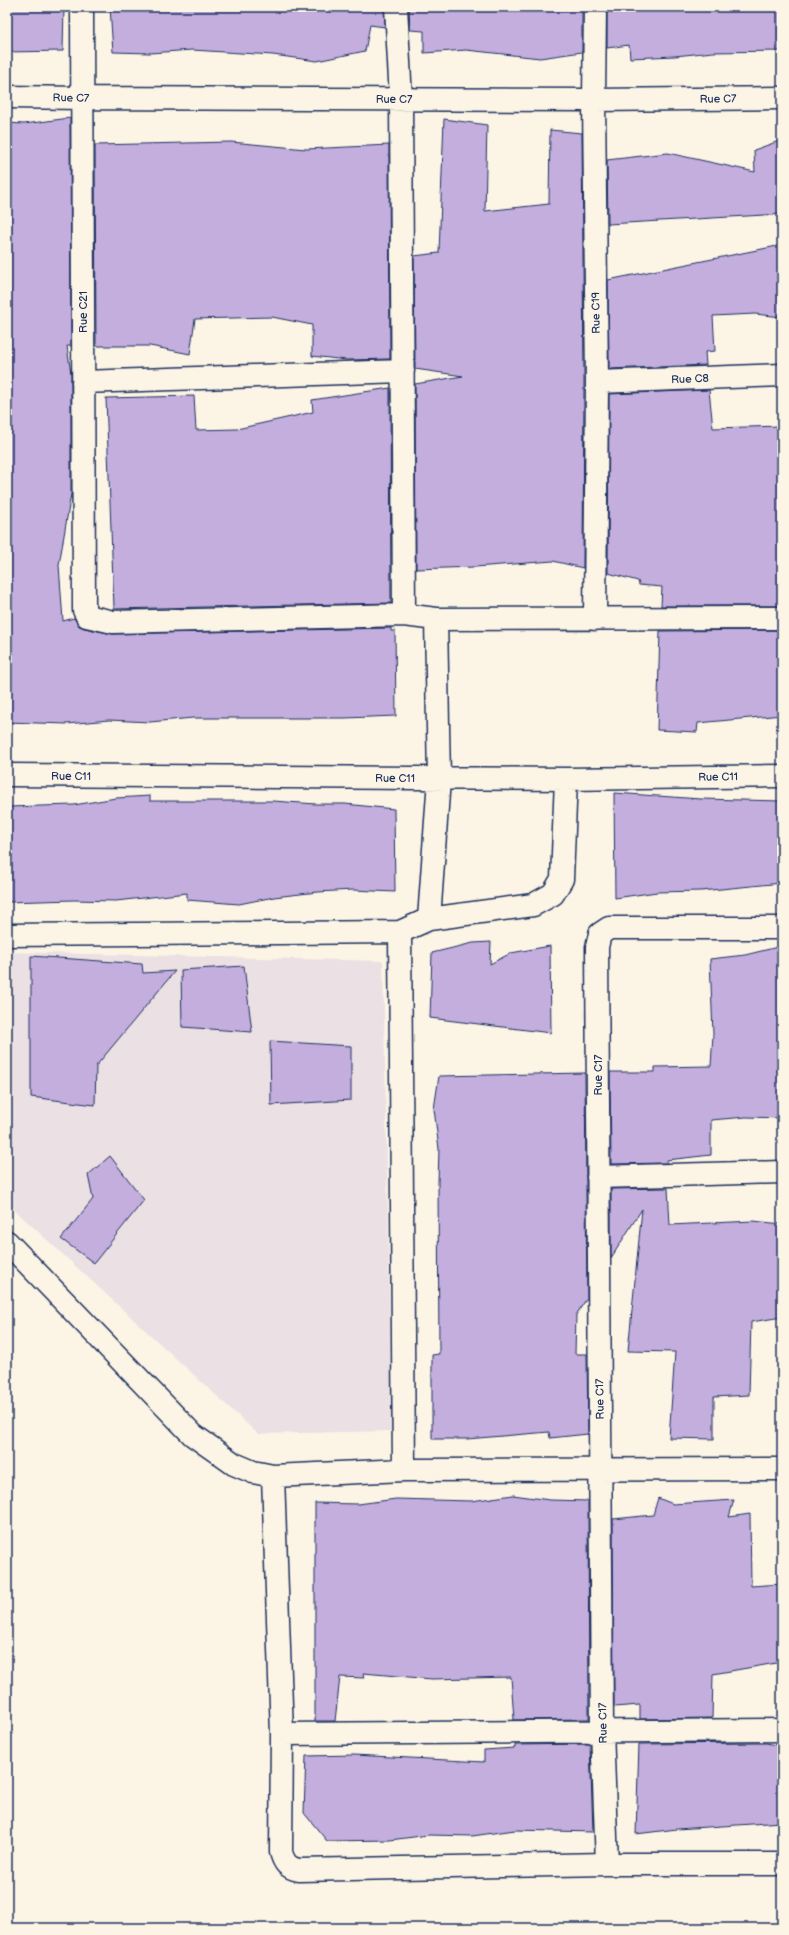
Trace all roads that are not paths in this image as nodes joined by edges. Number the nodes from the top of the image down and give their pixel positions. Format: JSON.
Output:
{"nodes":[{"id":1,"x":82,"y":7,"type":"edge"},
{"id":2,"x":396,"y":7,"type":"edge"},
{"id":3,"x":595,"y":7,"type":"edge"},
{"id":4,"x":7,"y":97,"type":"edge"},
{"id":5,"x":83,"y":98,"type":"junction"},
{"id":6,"x":782,"y":98,"type":"edge"},
{"id":7,"x":401,"y":99,"type":"junction"},
{"id":8,"x":594,"y":100,"type":"junction"},
{"id":9,"x":403,"y":372,"type":"junction"},
{"id":10,"x":782,"y":376,"type":"edge"},
{"id":11,"x":83,"y":382,"type":"junction"},
{"id":12,"x":597,"y":382,"type":"junction"},
{"id":13,"x":404,"y":615,"type":"junction"},
{"id":14,"x":782,"y":618,"type":"edge"},
{"id":15,"x":436,"y":619,"type":"junction"},
{"id":16,"x":595,"y":619,"type":"junction"},
{"id":17,"x":7,"y":775,"type":"edge"},
{"id":18,"x":782,"y":776,"type":"edge"},
{"id":19,"x":439,"y":779,"type":"junction"},
{"id":20,"x":566,"y":779,"type":"junction"},
{"id":21,"x":429,"y":919,"type":"junction"},
{"id":22,"x":782,"y":928,"type":"edge"},
{"id":23,"x":400,"y":932,"type":"junction"},
{"id":24,"x":7,"y":935,"type":"edge"},
{"id":25,"x":782,"y":1172,"type":"edge"},
{"id":26,"x":598,"y":1178,"type":"junction"},
{"id":27,"x":7,"y":1242,"type":"edge"},
{"id":28,"x":601,"y":1469,"type":"junction"},
{"id":29,"x":782,"y":1469,"type":"edge"},
{"id":30,"x":404,"y":1470,"type":"junction"},
{"id":31,"x":273,"y":1476,"type":"junction"},
{"id":32,"x":602,"y":1730,"type":"junction"},
{"id":33,"x":782,"y":1730,"type":"edge"},
{"id":34,"x":282,"y":1734,"type":"junction"},
{"id":35,"x":607,"y":1864,"type":"junction"},
{"id":36,"x":782,"y":1864,"type":"edge"}],
"edges":[{"from":1,"to":5,"type":"street","name":"Rue C21"},
{"from":2,"to":7,"type":"street"},
{"from":3,"to":8,"type":"street","name":"Rue C19"},
{"from":4,"to":5,"type":"street","name":"Rue C7"},
{"from":5,"to":7,"type":"street","name":"Rue C7"},
{"from":5,"to":11,"type":"street","name":"Rue C21"},
{"from":6,"to":8,"type":"street","name":"Rue C7"},
{"from":7,"to":8,"type":"street","name":"Rue C7"},
{"from":7,"to":9,"type":"street"},
{"from":8,"to":12,"type":"street","name":"Rue C19"},
{"from":9,"to":11,"type":"street"},
{"from":9,"to":13,"type":"street"},
{"from":10,"to":12,"type":"street","name":"Rue C8"},
{"from":11,"to":13,"type":"street","name":"Rue C21"},
{"from":12,"to":16,"type":"street","name":"Rue C19"},
{"from":13,"to":15,"type":"street"},
{"from":14,"to":16,"type":"street"},
{"from":15,"to":16,"type":"street"},
{"from":15,"to":19,"type":"street"},
{"from":17,"to":19,"type":"street","name":"Rue C11"},
{"from":18,"to":20,"type":"street","name":"Rue C11"},
{"from":19,"to":20,"type":"street","name":"Rue C11"},
{"from":19,"to":21,"type":"street"},
{"from":20,"to":21,"type":"street"},
{"from":21,"to":23,"type":"street"},
{"from":22,"to":26,"type":"street","name":"Rue C17"},
{"from":23,"to":24,"type":"street"},
{"from":23,"to":30,"type":"street"},
{"from":25,"to":26,"type":"street"},
{"from":26,"to":28,"type":"street","name":"Rue C17"},
{"from":27,"to":31,"type":"street"},
{"from":28,"to":29,"type":"street"},
{"from":28,"to":30,"type":"street"},
{"from":28,"to":32,"type":"street","name":"Rue C17"},
{"from":30,"to":31,"type":"street"},
{"from":31,"to":34,"type":"street"},
{"from":32,"to":33,"type":"street"},
{"from":32,"to":34,"type":"street"},
{"from":32,"to":35,"type":"street","name":"Rue C17"},
{"from":34,"to":35,"type":"street"},
{"from":35,"to":36,"type":"street"}]}
